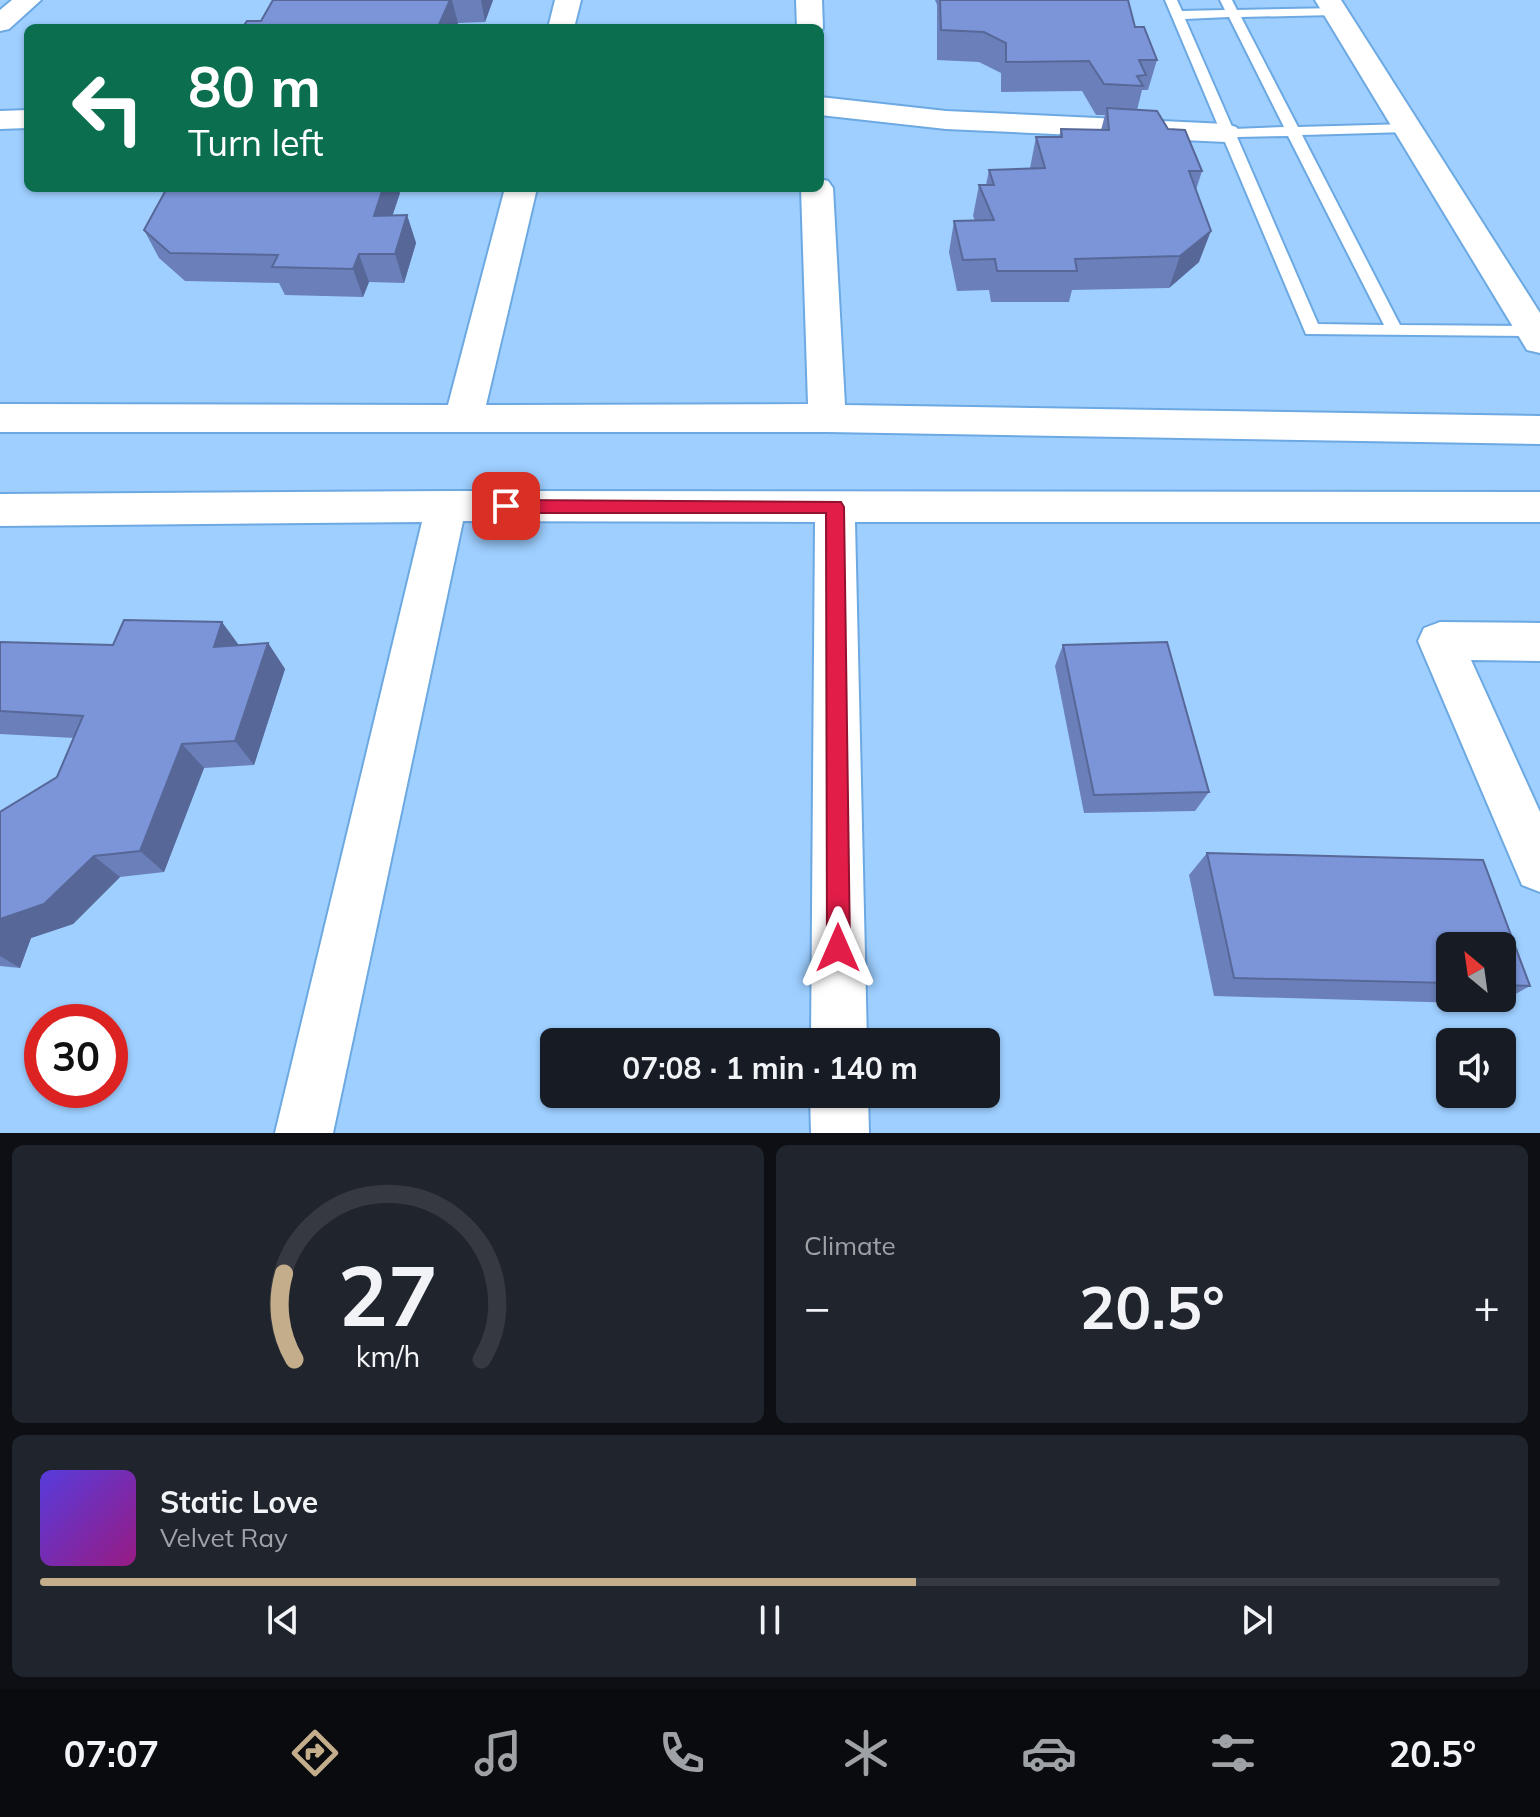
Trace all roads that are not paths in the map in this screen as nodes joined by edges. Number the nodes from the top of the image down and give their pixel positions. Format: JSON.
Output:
{"nodes":[{"id":1,"x":28,"y":0,"type":"edge"},
{"id":2,"x":568,"y":0,"type":"edge"},
{"id":3,"x":809,"y":0,"type":"edge"},
{"id":4,"x":1332,"y":5,"type":"edge"},
{"id":5,"x":1174,"y":7,"type":"edge"},
{"id":6,"x":1229,"y":7,"type":"edge"},
{"id":7,"x":0,"y":23,"type":"edge"},
{"id":8,"x":562,"y":24,"type":"edge"},
{"id":9,"x":810,"y":24,"type":"edge"},
{"id":10,"x":824,"y":106,"type":"edge"},
{"id":11,"x":24,"y":119,"type":"edge"},
{"id":12,"x":0,"y":120,"type":"edge"},
{"id":13,"x":1408,"y":128,"type":"junction"},
{"id":14,"x":1293,"y":131,"type":"junction"},
{"id":15,"x":1226,"y":133,"type":"junction"},
{"id":16,"x":520,"y":192,"type":"edge"},
{"id":17,"x":817,"y":192,"type":"edge"},
{"id":18,"x":1395,"y":331,"type":"junction"},
{"id":19,"x":1537,"y":336,"type":"edge"},
{"id":20,"x":0,"y":418,"type":"edge"},
{"id":21,"x":464,"y":418,"type":"junction"},
{"id":22,"x":827,"y":418,"type":"junction"},
{"id":23,"x":1540,"y":430,"type":"edge"},
{"id":24,"x":446,"y":506,"type":"junction"},
{"id":25,"x":835,"y":507,"type":"junction"},
{"id":26,"x":1540,"y":507,"type":"edge"},
{"id":27,"x":0,"y":510,"type":"edge"},
{"id":28,"x":1540,"y":642,"type":"edge"},
{"id":29,"x":1540,"y":868,"type":"edge"},
{"id":30,"x":839,"y":1028,"type":"edge"},
{"id":31,"x":839,"y":1108,"type":"edge"},
{"id":32,"x":304,"y":1133,"type":"edge"},
{"id":33,"x":840,"y":1133,"type":"edge"}],
"edges":[{"from":1,"to":7,"type":"street"},
{"from":2,"to":8,"type":"street"},
{"from":3,"to":9,"type":"street"},
{"from":4,"to":6,"type":"lane"},
{"from":4,"to":13,"type":"street"},
{"from":5,"to":6,"type":"lane"},
{"from":5,"to":15,"type":"lane"},
{"from":6,"to":14,"type":"lane"},
{"from":10,"to":15,"type":"street"},
{"from":11,"to":12,"type":"street"},
{"from":13,"to":14,"type":"lane"},
{"from":13,"to":19,"type":"street"},
{"from":14,"to":15,"type":"lane"},
{"from":14,"to":18,"type":"lane"},
{"from":15,"to":18,"type":"lane"},
{"from":16,"to":21,"type":"street"},
{"from":17,"to":22,"type":"street"},
{"from":18,"to":19,"type":"lane"},
{"from":20,"to":21,"type":"street"},
{"from":21,"to":22,"type":"street"},
{"from":22,"to":23,"type":"street"},
{"from":24,"to":25,"type":"street"},
{"from":24,"to":27,"type":"street"},
{"from":24,"to":32,"type":"street"},
{"from":25,"to":26,"type":"street"},
{"from":25,"to":30,"type":"street"},
{"from":28,"to":29,"type":"street"},
{"from":31,"to":33,"type":"street"}]}
